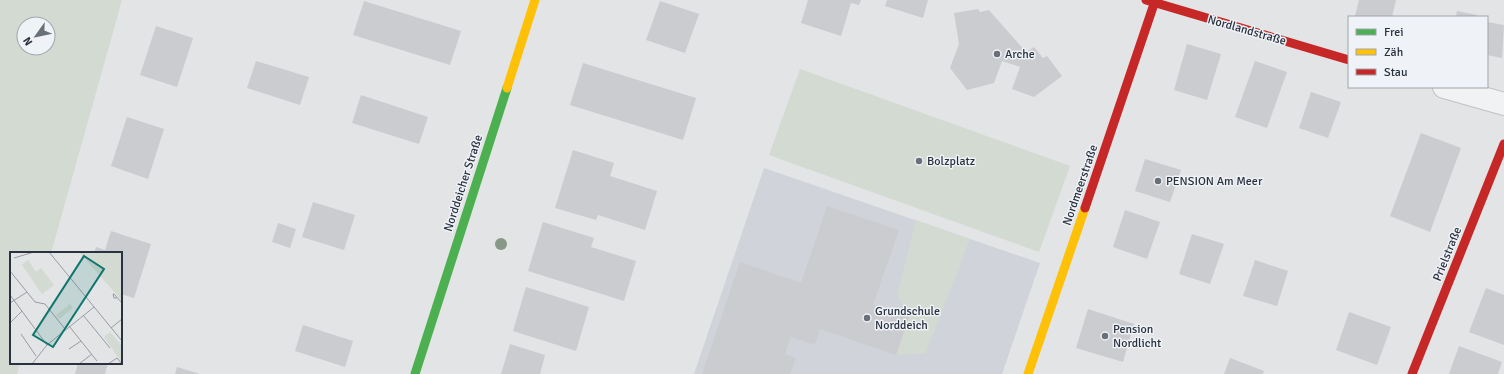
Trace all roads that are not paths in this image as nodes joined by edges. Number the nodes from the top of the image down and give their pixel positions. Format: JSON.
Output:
{"nodes":[{"id":1,"x":535,"y":0,"type":"edge"},
{"id":2,"x":1150,"y":2,"type":"edge"},
{"id":3,"x":1348,"y":60,"type":"edge"},
{"id":4,"x":1448,"y":88,"type":"edge"},
{"id":5,"x":1504,"y":104,"type":"edge"},
{"id":6,"x":1504,"y":144,"type":"edge"},
{"id":7,"x":415,"y":374,"type":"edge"},
{"id":8,"x":1028,"y":374,"type":"edge"},
{"id":9,"x":1412,"y":374,"type":"edge"}],
"edges":[{"from":1,"to":7,"type":"street","name":"Norddeicher Straße"},
{"from":2,"to":3,"type":"street","name":"Nordlandstraße"},
{"from":2,"to":8,"type":"street","name":"Nordmeerstraße"},
{"from":4,"to":5,"type":"street"},
{"from":6,"to":9,"type":"street","name":"Prielstraße"}]}
